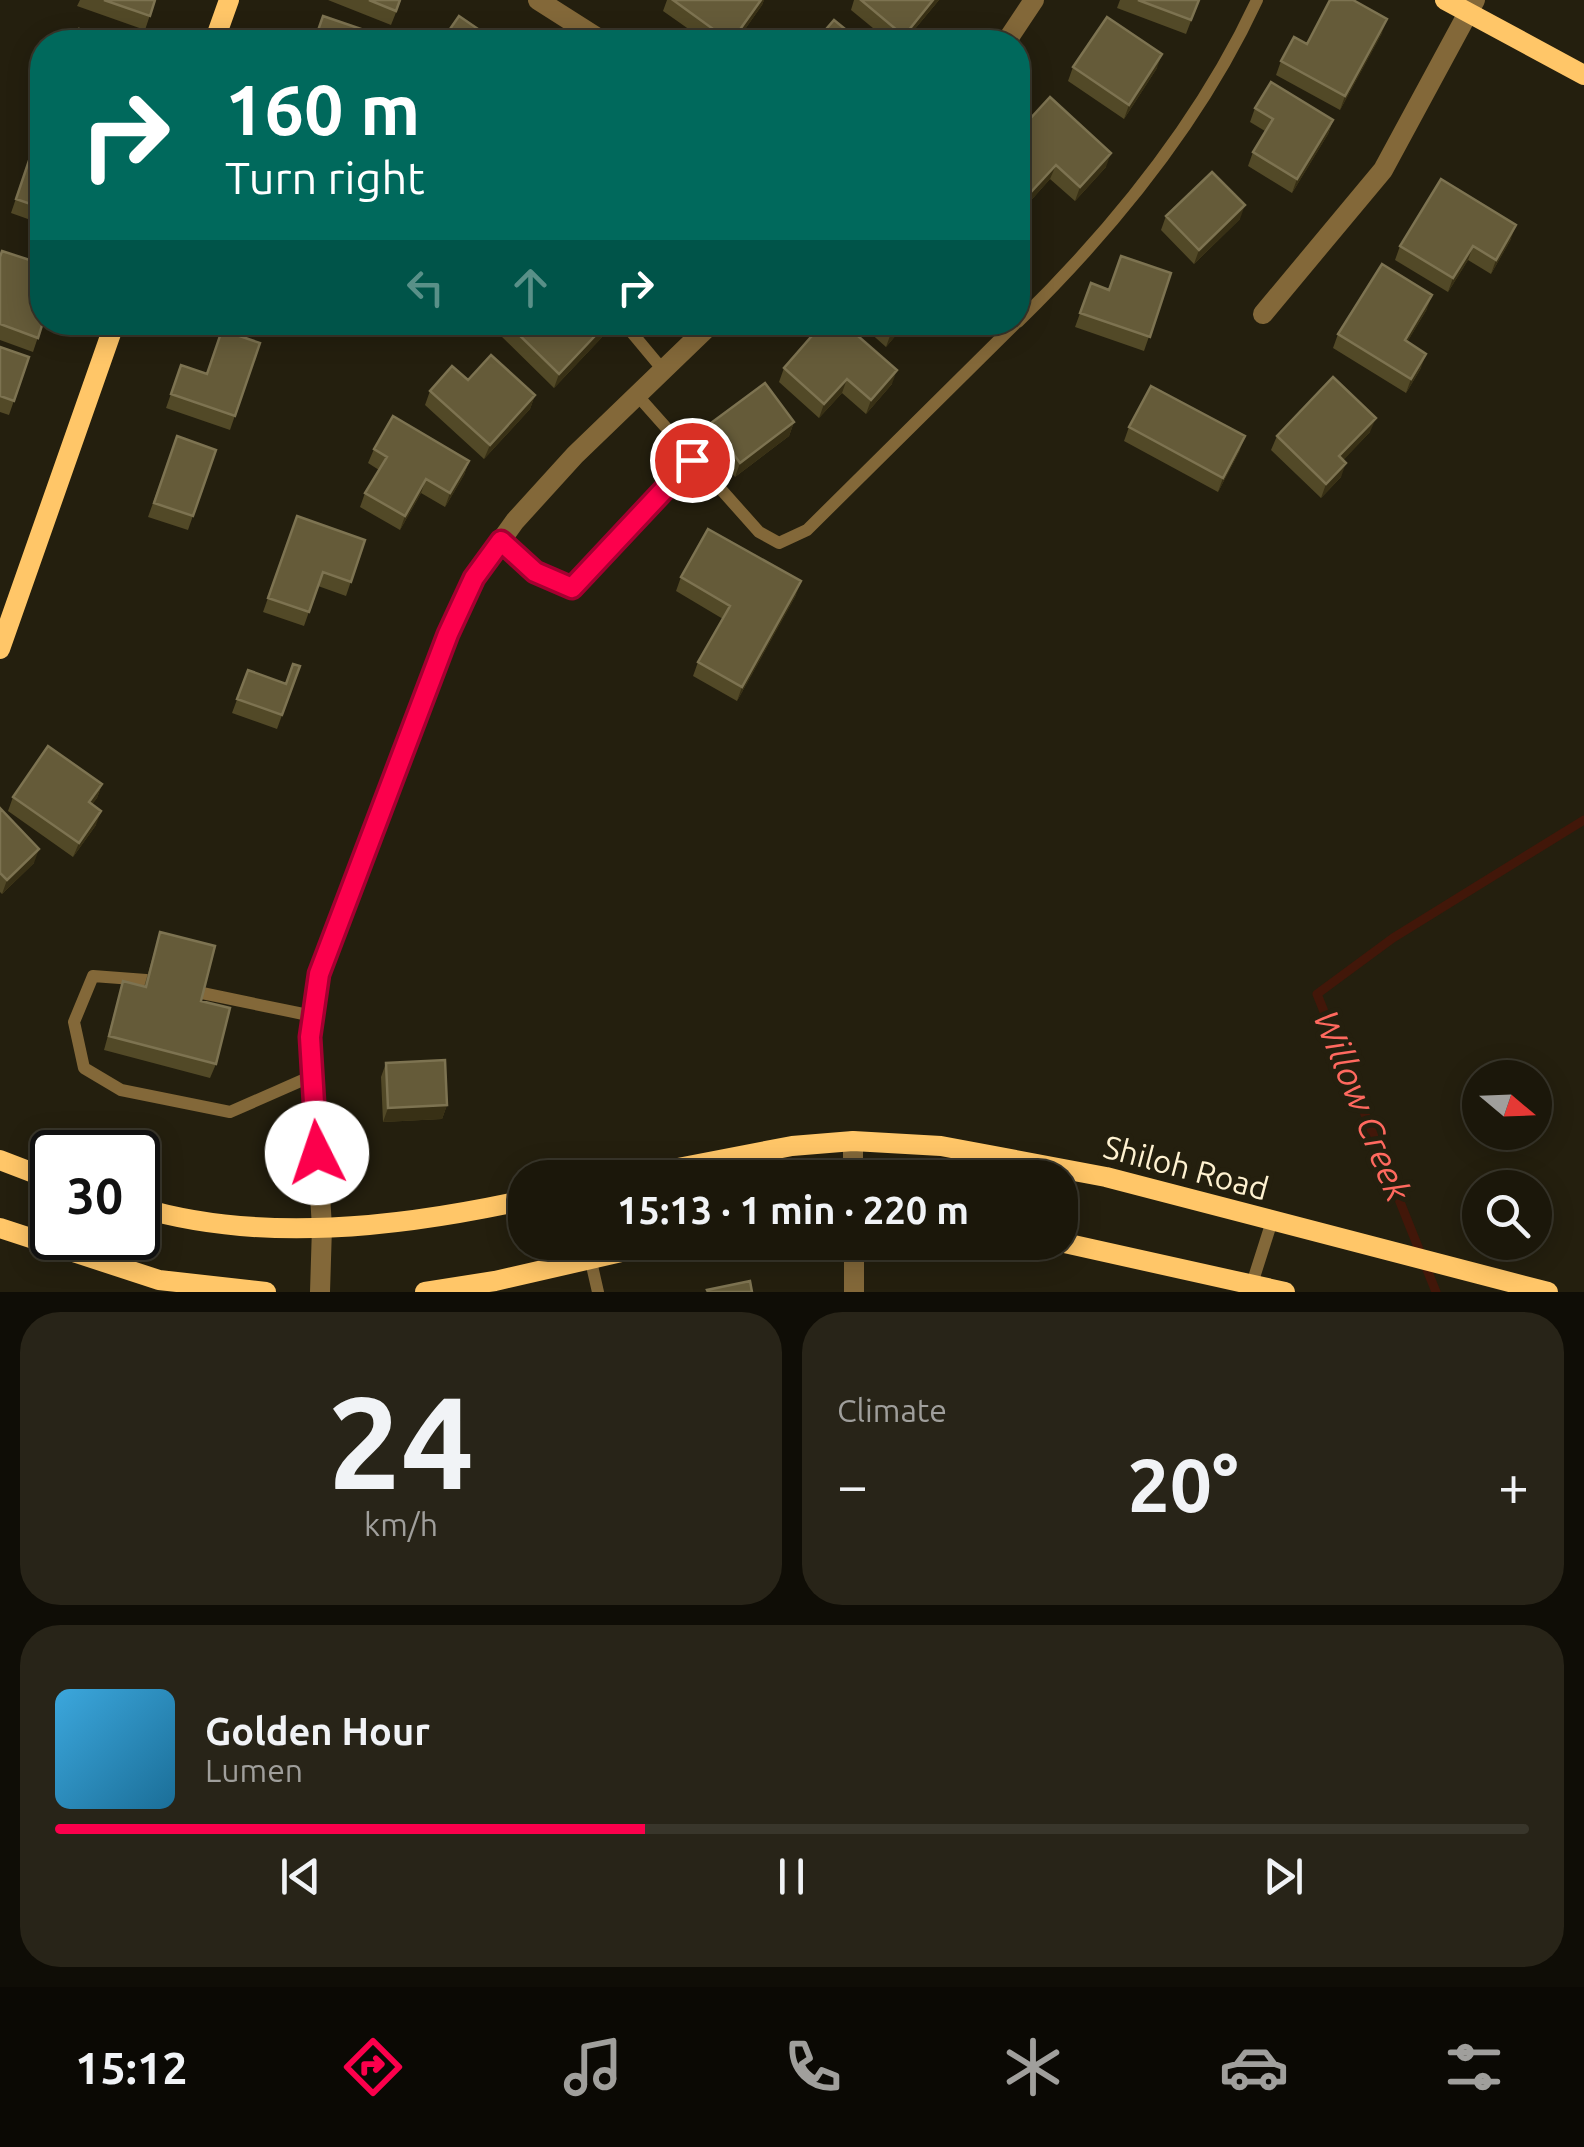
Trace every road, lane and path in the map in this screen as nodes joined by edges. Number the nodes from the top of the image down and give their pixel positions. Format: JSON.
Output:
{"nodes":[{"id":1,"x":229,"y":0,"type":"edge"},
{"id":2,"x":538,"y":0,"type":"edge"},
{"id":3,"x":1034,"y":0,"type":"edge"},
{"id":4,"x":1257,"y":0,"type":"edge"},
{"id":5,"x":1445,"y":0,"type":"edge"},
{"id":6,"x":1472,"y":6,"type":"edge"},
{"id":7,"x":218,"y":30,"type":"edge"},
{"id":8,"x":585,"y":30,"type":"edge"},
{"id":9,"x":1014,"y":30,"type":"edge"},
{"id":10,"x":1584,"y":75,"type":"edge"},
{"id":11,"x":1030,"y":310,"type":"edge"},
{"id":12,"x":1264,"y":314,"type":"dead end"},
{"id":13,"x":110,"y":335,"type":"edge"},
{"id":14,"x":633,"y":335,"type":"edge"},
{"id":15,"x":699,"y":335,"type":"edge"},
{"id":16,"x":1004,"y":335,"type":"edge"},
{"id":17,"x":663,"y":370,"type":"junction"},
{"id":18,"x":637,"y":395,"type":"junction"},
{"id":19,"x":692,"y":460,"type":"junction"},
{"id":20,"x":501,"y":541,"type":"junction"},
{"id":21,"x":0,"y":649,"type":"edge"},
{"id":22,"x":146,"y":980,"type":"edge"},
{"id":23,"x":202,"y":993,"type":"edge"},
{"id":24,"x":313,"y":1016,"type":"junction"},
{"id":25,"x":312,"y":1076,"type":"junction"},
{"id":26,"x":853,"y":1141,"type":"junction"},
{"id":27,"x":0,"y":1160,"type":"edge"},
{"id":28,"x":718,"y":1160,"type":"edge"},
{"id":29,"x":853,"y":1160,"type":"edge"},
{"id":30,"x":30,"y":1172,"type":"edge"},
{"id":31,"x":508,"y":1204,"type":"edge"},
{"id":32,"x":160,"y":1213,"type":"edge"},
{"id":33,"x":1272,"y":1221,"type":"junction"},
{"id":34,"x":322,"y":1227,"type":"junction"},
{"id":35,"x":0,"y":1228,"type":"edge"},
{"id":36,"x":1078,"y":1246,"type":"edge"},
{"id":37,"x":578,"y":1260,"type":"edge"},
{"id":38,"x":591,"y":1260,"type":"edge"},
{"id":39,"x":854,"y":1260,"type":"edge"},
{"id":40,"x":1250,"y":1288,"type":"edge"},
{"id":41,"x":266,"y":1292,"type":"edge"},
{"id":42,"x":320,"y":1292,"type":"edge"},
{"id":43,"x":425,"y":1292,"type":"edge"},
{"id":44,"x":598,"y":1292,"type":"edge"},
{"id":45,"x":854,"y":1292,"type":"edge"},
{"id":46,"x":1285,"y":1292,"type":"edge"},
{"id":47,"x":1548,"y":1292,"type":"edge"}],
"edges":[{"from":1,"to":7,"type":"main road"},
{"from":2,"to":8,"type":"street"},
{"from":3,"to":9,"type":"street"},
{"from":4,"to":11,"type":"lane"},
{"from":5,"to":6,"type":"main road"},
{"from":6,"to":10,"type":"main road"},
{"from":6,"to":12,"type":"street"},
{"from":13,"to":21,"type":"main road"},
{"from":14,"to":17,"type":"lane"},
{"from":15,"to":17,"type":"street"},
{"from":16,"to":19,"type":"lane"},
{"from":17,"to":18,"type":"street"},
{"from":18,"to":19,"type":"lane"},
{"from":18,"to":20,"type":"street"},
{"from":19,"to":20,"type":"lane"},
{"from":20,"to":24,"type":"street"},
{"from":22,"to":25,"type":"lane"},
{"from":23,"to":24,"type":"lane"},
{"from":24,"to":25,"type":"street"},
{"from":25,"to":34,"type":"street"},
{"from":26,"to":28,"type":"main road","name":"Shiloh Road"},
{"from":26,"to":29,"type":"street"},
{"from":26,"to":33,"type":"main road","name":"Shiloh Road"},
{"from":27,"to":30,"type":"main road"},
{"from":31,"to":34,"type":"main road"},
{"from":32,"to":34,"type":"main road"},
{"from":33,"to":40,"type":"lane"},
{"from":33,"to":47,"type":"main road","name":"Shiloh Road"},
{"from":34,"to":42,"type":"street"},
{"from":35,"to":41,"type":"main road"},
{"from":36,"to":40,"type":"main road"},
{"from":37,"to":43,"type":"main road"},
{"from":38,"to":44,"type":"lane"},
{"from":39,"to":45,"type":"street"},
{"from":40,"to":46,"type":"main road"}]}
